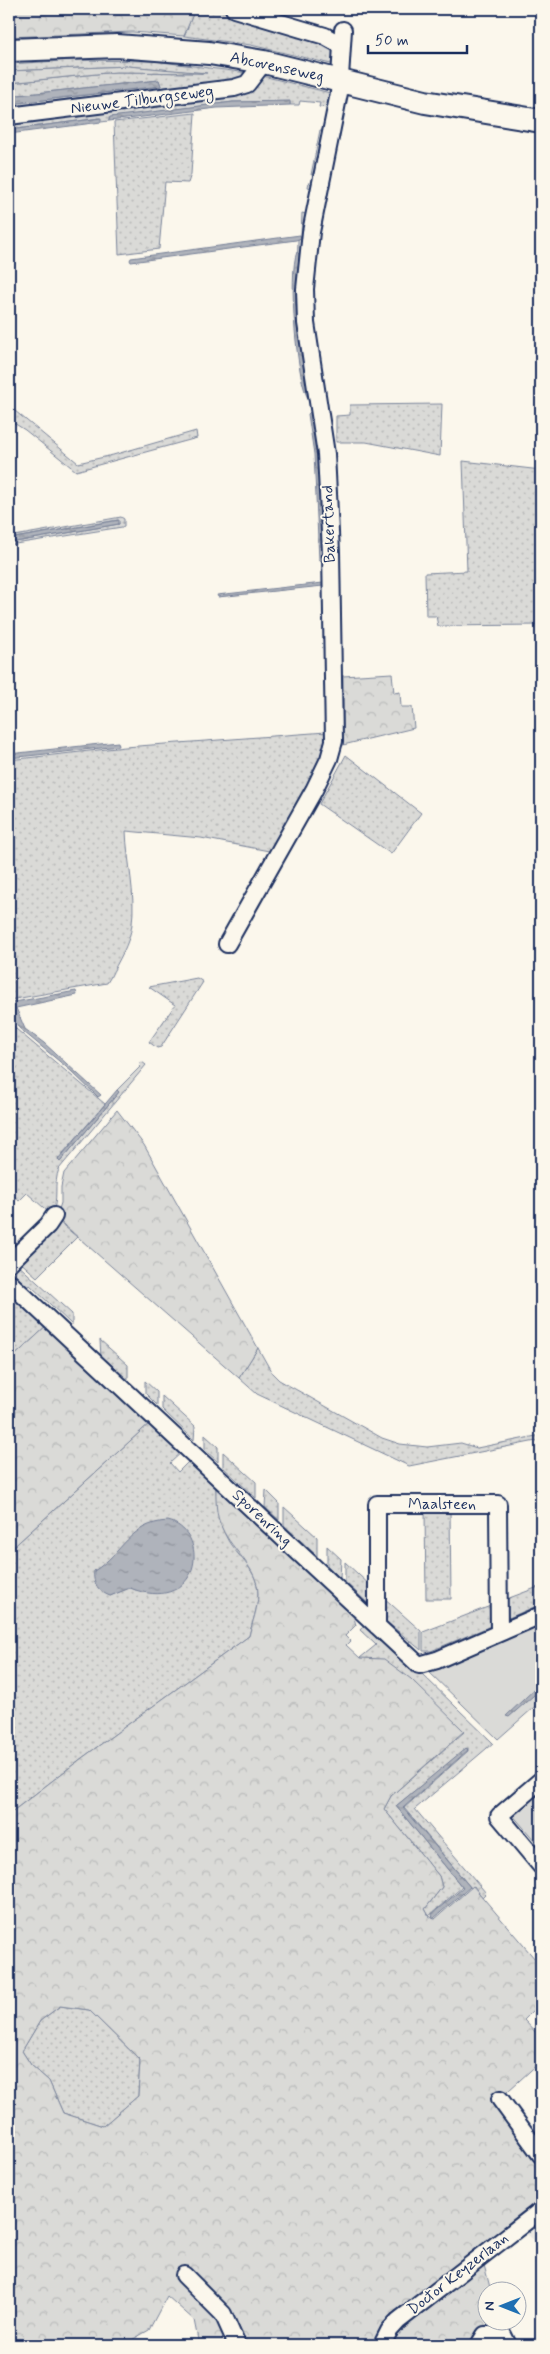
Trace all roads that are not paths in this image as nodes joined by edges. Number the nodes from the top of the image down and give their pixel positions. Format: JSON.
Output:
{"nodes":[{"id":1,"x":234,"y":9,"type":"edge"},
{"id":2,"x":9,"y":50,"type":"edge"},
{"id":3,"x":264,"y":62,"type":"junction"},
{"id":4,"x":339,"y":81,"type":"junction"},
{"id":5,"x":9,"y":116,"type":"edge"},
{"id":6,"x":541,"y":121,"type":"edge"},
{"id":7,"x":227,"y":944,"type":"dead end"},
{"id":8,"x":54,"y":1216,"type":"dead end"},
{"id":9,"x":9,"y":1263,"type":"edge"},
{"id":10,"x":9,"y":1282,"type":"edge"},
{"id":11,"x":541,"y":1615,"type":"edge"},
{"id":12,"x":377,"y":1626,"type":"junction"},
{"id":13,"x":499,"y":1633,"type":"junction"},
{"id":14,"x":541,"y":1780,"type":"edge"},
{"id":15,"x":541,"y":1866,"type":"edge"},
{"id":16,"x":500,"y":2099,"type":"dead end"},
{"id":17,"x":541,"y":2155,"type":"edge"},
{"id":18,"x":541,"y":2210,"type":"edge"},
{"id":19,"x":184,"y":2275,"type":"dead end"},
{"id":20,"x":237,"y":2345,"type":"edge"},
{"id":21,"x":382,"y":2345,"type":"edge"},
{"id":22,"x":479,"y":2345,"type":"edge"},
{"id":23,"x":508,"y":2345,"type":"edge"}],
"edges":[{"from":1,"to":4,"type":"street","name":"Bakertand"},
{"from":2,"to":3,"type":"street","name":"Abcovenseweg"},
{"from":3,"to":4,"type":"street","name":"Abcovenseweg"},
{"from":3,"to":5,"type":"street","name":"Nieuwe Tilburgseweg"},
{"from":4,"to":6,"type":"street","name":"Abcovenseweg"},
{"from":4,"to":7,"type":"street","name":"Bakertand"},
{"from":8,"to":9,"type":"street"},
{"from":10,"to":12,"type":"street","name":"Sporenring"},
{"from":11,"to":13,"type":"street","name":"Sporenring"},
{"from":12,"to":13,"type":"street","name":"Sporenring"},
{"from":12,"to":13,"type":"street","name":"Maalsteen"},
{"from":14,"to":15,"type":"street"},
{"from":16,"to":17,"type":"street"},
{"from":18,"to":21,"type":"street","name":"Doctor Keyzerlaan"},
{"from":19,"to":20,"type":"street"},
{"from":22,"to":23,"type":"street"}]}
